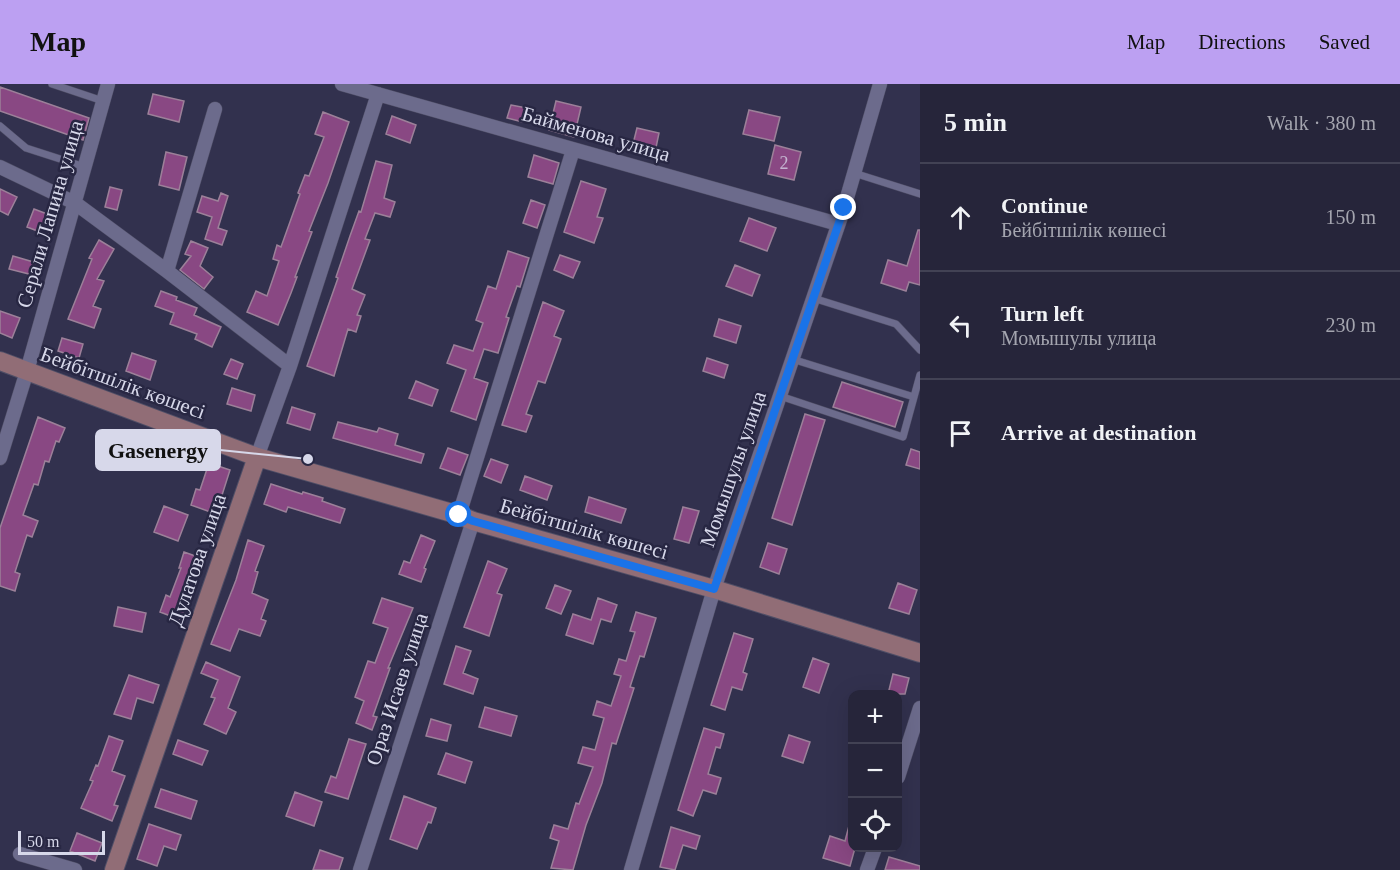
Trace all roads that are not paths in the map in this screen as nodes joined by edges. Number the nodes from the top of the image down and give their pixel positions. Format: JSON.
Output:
{"nodes":[{"id":1,"x":52,"y":84,"type":"edge"},
{"id":2,"x":108,"y":84,"type":"edge"},
{"id":3,"x":342,"y":84,"type":"edge"},
{"id":4,"x":880,"y":84,"type":"edge"},
{"id":5,"x":378,"y":94,"type":"junction"},
{"id":6,"x":103,"y":101,"type":"junction"},
{"id":7,"x":215,"y":109,"type":"dead end"},
{"id":8,"x":0,"y":126,"type":"edge"},
{"id":9,"x":573,"y":150,"type":"junction"},
{"id":10,"x":0,"y":167,"type":"edge"},
{"id":11,"x":85,"y":167,"type":"junction"},
{"id":12,"x":854,"y":173,"type":"junction"},
{"id":13,"x":920,"y":194,"type":"edge"},
{"id":14,"x":75,"y":203,"type":"junction"},
{"id":15,"x":838,"y":224,"type":"junction"},
{"id":16,"x":167,"y":271,"type":"junction"},
{"id":17,"x":813,"y":298,"type":"junction"},
{"id":18,"x":920,"y":350,"type":"edge"},
{"id":19,"x":792,"y":359,"type":"junction"},
{"id":20,"x":0,"y":361,"type":"edge"},
{"id":21,"x":290,"y":366,"type":"junction"},
{"id":22,"x":27,"y":371,"type":"junction"},
{"id":23,"x":920,"y":375,"type":"edge"},
{"id":24,"x":780,"y":396,"type":"junction"},
{"id":25,"x":914,"y":397,"type":"junction"},
{"id":26,"x":257,"y":457,"type":"junction"},
{"id":27,"x":0,"y":458,"type":"edge"},
{"id":28,"x":466,"y":518,"type":"junction"},
{"id":29,"x":714,"y":589,"type":"junction"},
{"id":30,"x":920,"y":653,"type":"edge"},
{"id":31,"x":920,"y":708,"type":"edge"},
{"id":32,"x":902,"y":762,"type":"edge"},
{"id":33,"x":874,"y":852,"type":"edge"},
{"id":34,"x":20,"y":854,"type":"dead end"},
{"id":35,"x":75,"y":870,"type":"edge"},
{"id":36,"x":114,"y":870,"type":"edge"},
{"id":37,"x":360,"y":870,"type":"edge"},
{"id":38,"x":631,"y":870,"type":"edge"},
{"id":39,"x":867,"y":870,"type":"edge"}],
"edges":[{"from":1,"to":6,"type":"lane"},
{"from":2,"to":6,"type":"street","name":"Серали Лапина улица"},
{"from":3,"to":5,"type":"street","name":"Байменова улица"},
{"from":4,"to":12,"type":"street","name":"Момышулы улица"},
{"from":5,"to":9,"type":"street","name":"Байменова улица"},
{"from":5,"to":21,"type":"street","name":"Дулатова улица"},
{"from":6,"to":11,"type":"street","name":"Серали Лапина улица"},
{"from":7,"to":16,"type":"street"},
{"from":8,"to":11,"type":"lane"},
{"from":9,"to":15,"type":"street","name":"Байменова улица"},
{"from":9,"to":28,"type":"street","name":"Ораз Исаев улица"},
{"from":10,"to":14,"type":"street"},
{"from":11,"to":14,"type":"street","name":"Серали Лапина улица"},
{"from":12,"to":13,"type":"lane"},
{"from":12,"to":15,"type":"street","name":"Момышулы улица"},
{"from":14,"to":16,"type":"street"},
{"from":14,"to":22,"type":"street","name":"Серали Лапина улица"},
{"from":15,"to":17,"type":"street","name":"Момышулы улица"},
{"from":16,"to":21,"type":"street"},
{"from":17,"to":18,"type":"lane"},
{"from":17,"to":19,"type":"street","name":"Момышулы улица"},
{"from":19,"to":24,"type":"street","name":"Момышулы улица"},
{"from":19,"to":25,"type":"lane"},
{"from":20,"to":22,"type":"street","name":"Бейбітшілік көшесі"},
{"from":21,"to":26,"type":"street","name":"Дулатова улица"},
{"from":22,"to":26,"type":"street","name":"Бейбітшілік көшесі"},
{"from":22,"to":27,"type":"street","name":"Серали Лапина улица"},
{"from":23,"to":25,"type":"lane"},
{"from":24,"to":25,"type":"lane"},
{"from":24,"to":29,"type":"street","name":"Момышулы улица"},
{"from":26,"to":28,"type":"street","name":"Бейбітшілік көшесі"},
{"from":26,"to":36,"type":"street","name":"Дулатова улица"},
{"from":28,"to":29,"type":"street","name":"Бейбітшілік көшесі"},
{"from":28,"to":37,"type":"street","name":"Ораз Исаев улица"},
{"from":29,"to":30,"type":"street","name":"Бейбітшілік көшесі"},
{"from":29,"to":38,"type":"street","name":"Момышулы улица"},
{"from":31,"to":32,"type":"street"},
{"from":33,"to":39,"type":"street"},
{"from":34,"to":35,"type":"street"}]}
